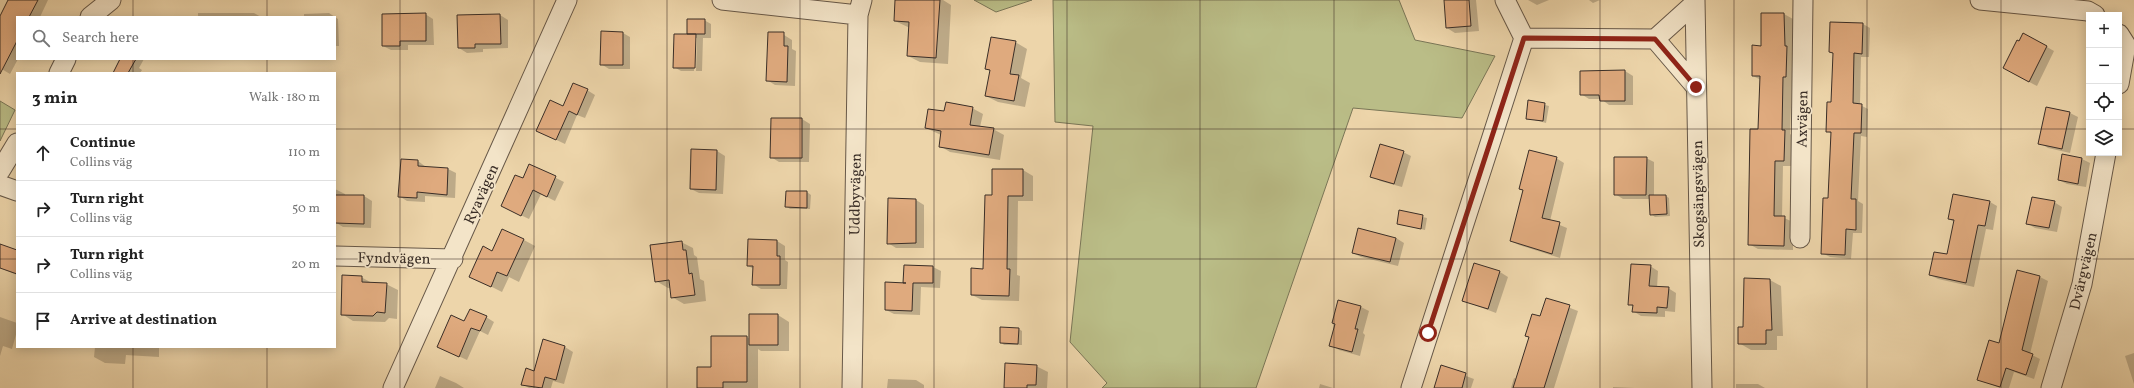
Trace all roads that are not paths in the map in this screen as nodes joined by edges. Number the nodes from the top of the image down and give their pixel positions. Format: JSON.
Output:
{"nodes":[{"id":1,"x":111,"y":0,"type":"edge"},
{"id":2,"x":567,"y":0,"type":"edge"},
{"id":3,"x":722,"y":0,"type":"edge"},
{"id":4,"x":1505,"y":0,"type":"edge"},
{"id":5,"x":1803,"y":0,"type":"edge"},
{"id":6,"x":1980,"y":0,"type":"edge"},
{"id":7,"x":1695,"y":2,"type":"edge"},
{"id":8,"x":2023,"y":2,"type":"edge"},
{"id":9,"x":860,"y":8,"type":"edge"},
{"id":10,"x":2090,"y":12,"type":"edge"},
{"id":11,"x":91,"y":16,"type":"edge"},
{"id":12,"x":1524,"y":38,"type":"junction"},
{"id":13,"x":1655,"y":39,"type":"junction"},
{"id":14,"x":2122,"y":39,"type":"edge"},
{"id":15,"x":66,"y":60,"type":"edge"},
{"id":16,"x":2122,"y":67,"type":"edge"},
{"id":17,"x":60,"y":72,"type":"edge"},
{"id":18,"x":1696,"y":87,"type":"junction"},
{"id":19,"x":16,"y":145,"type":"edge"},
{"id":20,"x":2105,"y":156,"type":"edge"},
{"id":21,"x":0,"y":171,"type":"edge"},
{"id":22,"x":0,"y":185,"type":"edge"},
{"id":23,"x":16,"y":191,"type":"edge"},
{"id":24,"x":1800,"y":238,"type":"dead end"},
{"id":25,"x":336,"y":256,"type":"edge"},
{"id":26,"x":452,"y":259,"type":"junction"},
{"id":27,"x":393,"y":388,"type":"edge"},
{"id":28,"x":852,"y":388,"type":"edge"},
{"id":29,"x":1411,"y":388,"type":"edge"},
{"id":30,"x":1702,"y":388,"type":"edge"},
{"id":31,"x":2051,"y":388,"type":"edge"}],
"edges":[{"from":1,"to":11,"type":"street"},
{"from":2,"to":26,"type":"street","name":"Ryavägen"},
{"from":3,"to":9,"type":"street"},
{"from":4,"to":12,"type":"street"},
{"from":5,"to":24,"type":"street","name":"Axvägen"},
{"from":6,"to":8,"type":"street"},
{"from":7,"to":13,"type":"street"},
{"from":7,"to":18,"type":"street","name":"Skogsängsvägen"},
{"from":8,"to":10,"type":"street"},
{"from":9,"to":28,"type":"street","name":"Uddbyvägen"},
{"from":12,"to":13,"type":"street"},
{"from":12,"to":29,"type":"street"},
{"from":13,"to":18,"type":"street"},
{"from":14,"to":16,"type":"street"},
{"from":15,"to":17,"type":"street"},
{"from":18,"to":30,"type":"street","name":"Skogsängsvägen"},
{"from":19,"to":21,"type":"street"},
{"from":20,"to":31,"type":"street","name":"Dvärgvägen"},
{"from":22,"to":23,"type":"street"},
{"from":25,"to":26,"type":"street","name":"Fyndvägen"},
{"from":26,"to":27,"type":"street","name":"Ryavägen"}]}
